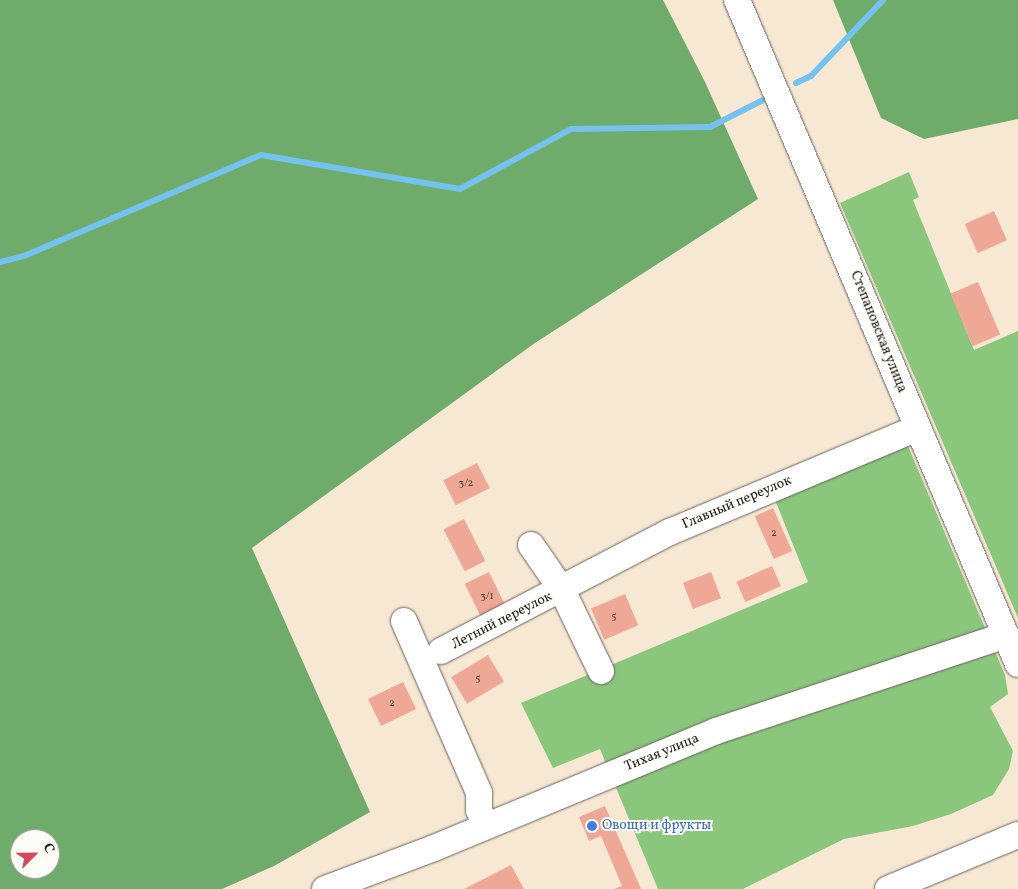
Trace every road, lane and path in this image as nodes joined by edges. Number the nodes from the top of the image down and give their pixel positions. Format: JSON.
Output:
{"nodes":[{"id":1,"x":737,"y":0,"type":"edge"},
{"id":2,"x":918,"y":428,"type":"junction"},
{"id":3,"x":531,"y":545,"type":"dead end"},
{"id":4,"x":562,"y":590,"type":"junction"},
{"id":5,"x":404,"y":621,"type":"dead end"},
{"id":6,"x":1006,"y":635,"type":"junction"},
{"id":7,"x":441,"y":651,"type":"dead end"},
{"id":8,"x":1018,"y":664,"type":"edge"},
{"id":9,"x":601,"y":671,"type":"dead end"},
{"id":10,"x":485,"y":826,"type":"junction"},
{"id":11,"x":1018,"y":835,"type":"edge"},
{"id":12,"x":325,"y":889,"type":"edge"},
{"id":13,"x":888,"y":889,"type":"edge"}],
"edges":[{"from":1,"to":2,"type":"street","name":"Степановская улица"},
{"from":2,"to":4,"type":"street","name":"Главный переулок"},
{"from":2,"to":6,"type":"street","name":"Степановская улица"},
{"from":3,"to":4,"type":"street"},
{"from":4,"to":7,"type":"street","name":"Летний переулок"},
{"from":4,"to":9,"type":"street"},
{"from":5,"to":10,"type":"street"},
{"from":6,"to":8,"type":"street","name":"Степановская улица"},
{"from":6,"to":10,"type":"street","name":"Тихая улица"},
{"from":10,"to":12,"type":"street","name":"Тихая улица"},
{"from":11,"to":13,"type":"street"}]}
